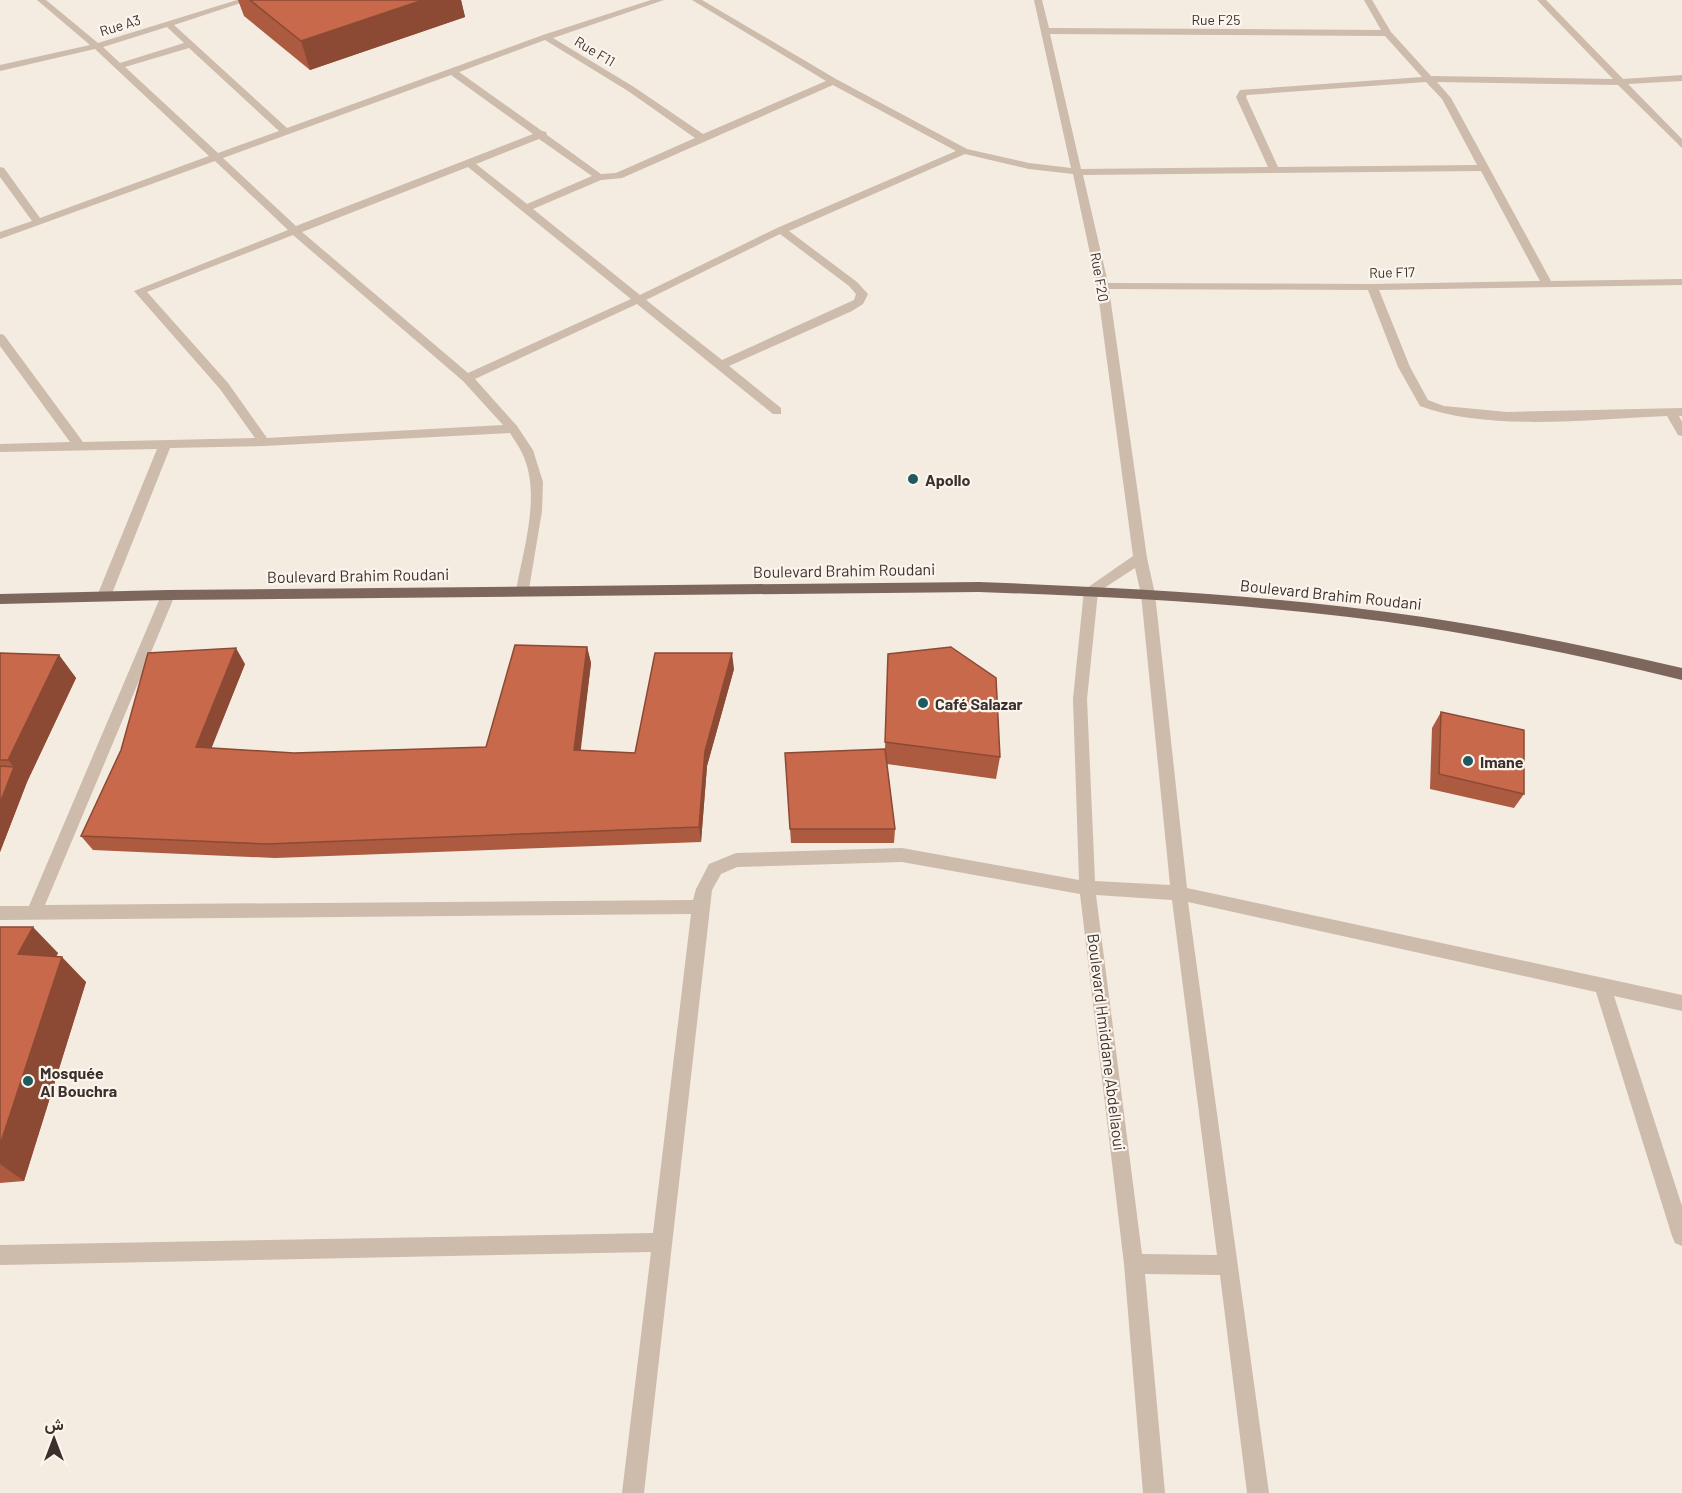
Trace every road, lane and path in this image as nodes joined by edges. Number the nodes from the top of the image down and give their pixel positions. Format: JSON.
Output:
{"nodes":[{"id":1,"x":41,"y":0,"type":"edge"},
{"id":2,"x":246,"y":0,"type":"edge"},
{"id":3,"x":660,"y":0,"type":"edge"},
{"id":4,"x":696,"y":0,"type":"edge"},
{"id":5,"x":1038,"y":0,"type":"edge"},
{"id":6,"x":1368,"y":0,"type":"edge"},
{"id":7,"x":1541,"y":0,"type":"edge"},
{"id":8,"x":168,"y":24,"type":"junction"},
{"id":9,"x":1045,"y":32,"type":"junction"},
{"id":10,"x":1387,"y":33,"type":"junction"},
{"id":11,"x":546,"y":38,"type":"junction"},
{"id":12,"x":191,"y":44,"type":"junction"},
{"id":13,"x":97,"y":46,"type":"junction"},
{"id":14,"x":119,"y":66,"type":"junction"},
{"id":15,"x":0,"y":68,"type":"edge"},
{"id":16,"x":454,"y":73,"type":"junction"},
{"id":17,"x":1682,"y":78,"type":"edge"},
{"id":18,"x":1428,"y":79,"type":"junction"},
{"id":19,"x":833,"y":81,"type":"junction"},
{"id":20,"x":1618,"y":82,"type":"junction"},
{"id":21,"x":287,"y":133,"type":"junction"},
{"id":22,"x":543,"y":134,"type":"junction"},
{"id":23,"x":702,"y":138,"type":"junction"},
{"id":24,"x":1682,"y":145,"type":"edge"},
{"id":25,"x":964,"y":151,"type":"junction"},
{"id":26,"x":216,"y":159,"type":"junction"},
{"id":27,"x":469,"y":163,"type":"junction"},
{"id":28,"x":1485,"y":168,"type":"junction"},
{"id":29,"x":0,"y":170,"type":"edge"},
{"id":30,"x":1274,"y":170,"type":"junction"},
{"id":31,"x":1079,"y":172,"type":"junction"},
{"id":32,"x":599,"y":177,"type":"junction"},
{"id":33,"x":527,"y":208,"type":"junction"},
{"id":34,"x":38,"y":222,"type":"junction"},
{"id":35,"x":294,"y":230,"type":"junction"},
{"id":36,"x":781,"y":230,"type":"junction"},
{"id":37,"x":0,"y":236,"type":"edge"},
{"id":38,"x":1682,"y":282,"type":"edge"},
{"id":39,"x":1547,"y":284,"type":"junction"},
{"id":40,"x":1102,"y":286,"type":"junction"},
{"id":41,"x":1372,"y":287,"type":"junction"},
{"id":42,"x":640,"y":298,"type":"junction"},
{"id":43,"x":0,"y":338,"type":"edge"},
{"id":44,"x":721,"y":365,"type":"junction"},
{"id":45,"x":467,"y":378,"type":"junction"},
{"id":46,"x":777,"y":411,"type":"dead end"},
{"id":47,"x":1676,"y":412,"type":"edge"},
{"id":48,"x":513,"y":429,"type":"junction"},
{"id":49,"x":1682,"y":432,"type":"edge"},
{"id":50,"x":264,"y":442,"type":"junction"},
{"id":51,"x":165,"y":445,"type":"junction"},
{"id":52,"x":79,"y":446,"type":"junction"},
{"id":53,"x":0,"y":448,"type":"edge"},
{"id":54,"x":1140,"y":558,"type":"junction"},
{"id":55,"x":1091,"y":590,"type":"junction"},
{"id":56,"x":523,"y":591,"type":"junction"},
{"id":57,"x":1148,"y":594,"type":"junction"},
{"id":58,"x":168,"y":595,"type":"junction"},
{"id":59,"x":104,"y":596,"type":"junction"},
{"id":60,"x":0,"y":599,"type":"edge"},
{"id":61,"x":1682,"y":674,"type":"edge"},
{"id":62,"x":1088,"y":888,"type":"junction"},
{"id":63,"x":1179,"y":893,"type":"junction"},
{"id":64,"x":700,"y":908,"type":"junction"},
{"id":65,"x":34,"y":912,"type":"junction"},
{"id":66,"x":0,"y":913,"type":"edge"},
{"id":67,"x":1602,"y":985,"type":"junction"},
{"id":68,"x":1682,"y":1003,"type":"edge"},
{"id":69,"x":1682,"y":1236,"type":"edge"},
{"id":70,"x":663,"y":1242,"type":"junction"},
{"id":71,"x":0,"y":1255,"type":"edge"},
{"id":72,"x":1134,"y":1264,"type":"junction"},
{"id":73,"x":1229,"y":1265,"type":"junction"},
{"id":74,"x":633,"y":1493,"type":"edge"},
{"id":75,"x":1154,"y":1493,"type":"edge"},
{"id":76,"x":1258,"y":1493,"type":"edge"}],
"edges":[{"from":1,"to":13,"type":"street"},
{"from":2,"to":8,"type":"street","name":"Rue A3"},
{"from":3,"to":11,"type":"street"},
{"from":4,"to":19,"type":"street"},
{"from":5,"to":9,"type":"street","name":"Rue F20"},
{"from":6,"to":10,"type":"street"},
{"from":7,"to":20,"type":"street"},
{"from":8,"to":12,"type":"street"},
{"from":8,"to":13,"type":"street","name":"Rue A3"},
{"from":9,"to":10,"type":"street","name":"Rue F25"},
{"from":9,"to":31,"type":"street","name":"Rue F20"},
{"from":10,"to":18,"type":"street"},
{"from":11,"to":16,"type":"street"},
{"from":11,"to":23,"type":"street","name":"Rue F11"},
{"from":12,"to":14,"type":"street"},
{"from":12,"to":21,"type":"street"},
{"from":13,"to":14,"type":"street"},
{"from":13,"to":15,"type":"street","name":"Rue A3"},
{"from":14,"to":26,"type":"street"},
{"from":16,"to":21,"type":"street"},
{"from":16,"to":22,"type":"street"},
{"from":17,"to":20,"type":"street"},
{"from":18,"to":20,"type":"street"},
{"from":18,"to":28,"type":"street"},
{"from":18,"to":30,"type":"street"},
{"from":19,"to":23,"type":"street"},
{"from":19,"to":25,"type":"street"},
{"from":20,"to":24,"type":"street"},
{"from":21,"to":26,"type":"street"},
{"from":22,"to":27,"type":"street"},
{"from":22,"to":32,"type":"street"},
{"from":23,"to":32,"type":"street"},
{"from":25,"to":31,"type":"street"},
{"from":25,"to":36,"type":"street"},
{"from":26,"to":34,"type":"street"},
{"from":26,"to":35,"type":"street"},
{"from":27,"to":33,"type":"street"},
{"from":27,"to":35,"type":"street"},
{"from":28,"to":30,"type":"street"},
{"from":28,"to":39,"type":"street"},
{"from":29,"to":34,"type":"street"},
{"from":30,"to":31,"type":"street"},
{"from":31,"to":40,"type":"street","name":"Rue F20"},
{"from":32,"to":33,"type":"street"},
{"from":33,"to":42,"type":"street"},
{"from":34,"to":37,"type":"street"},
{"from":35,"to":45,"type":"street"},
{"from":35,"to":50,"type":"street"},
{"from":36,"to":42,"type":"street"},
{"from":36,"to":44,"type":"street"},
{"from":38,"to":39,"type":"street","name":"Rue F17"},
{"from":39,"to":41,"type":"street","name":"Rue F17"},
{"from":40,"to":41,"type":"street","name":"Rue F17"},
{"from":40,"to":54,"type":"street","name":"Rue F20"},
{"from":41,"to":47,"type":"street"},
{"from":42,"to":44,"type":"street"},
{"from":42,"to":45,"type":"street"},
{"from":43,"to":52,"type":"street"},
{"from":44,"to":46,"type":"street"},
{"from":45,"to":48,"type":"street"},
{"from":47,"to":49,"type":"street"},
{"from":48,"to":50,"type":"street"},
{"from":48,"to":56,"type":"street"},
{"from":50,"to":51,"type":"street"},
{"from":51,"to":52,"type":"street"},
{"from":51,"to":59,"type":"street"},
{"from":52,"to":53,"type":"street"},
{"from":54,"to":55,"type":"street"},
{"from":54,"to":57,"type":"street","name":"Rue F20"},
{"from":55,"to":56,"type":"main road","name":"Boulevard Brahim Roudani"},
{"from":55,"to":57,"type":"main road","name":"Boulevard Brahim Roudani"},
{"from":55,"to":62,"type":"street","name":"Boulevard Hmiddane Abdellaoui"},
{"from":56,"to":58,"type":"main road","name":"Boulevard Brahim Roudani"},
{"from":57,"to":61,"type":"main road","name":"Boulevard Brahim Roudani"},
{"from":57,"to":63,"type":"street"},
{"from":58,"to":59,"type":"main road","name":"Boulevard Brahim Roudani"},
{"from":58,"to":65,"type":"street"},
{"from":59,"to":60,"type":"main road","name":"Boulevard Brahim Roudani"},
{"from":62,"to":63,"type":"street"},
{"from":62,"to":64,"type":"street"},
{"from":62,"to":72,"type":"street","name":"Boulevard Hmiddane Abdellaoui"},
{"from":63,"to":67,"type":"street"},
{"from":63,"to":73,"type":"street"},
{"from":64,"to":65,"type":"street"},
{"from":64,"to":70,"type":"street"},
{"from":65,"to":66,"type":"street"},
{"from":67,"to":68,"type":"street"},
{"from":67,"to":69,"type":"street"},
{"from":70,"to":71,"type":"street"},
{"from":70,"to":74,"type":"street"},
{"from":72,"to":73,"type":"street"},
{"from":72,"to":75,"type":"street","name":"Boulevard Hmiddane Abdellaoui"},
{"from":73,"to":76,"type":"street"}]}
